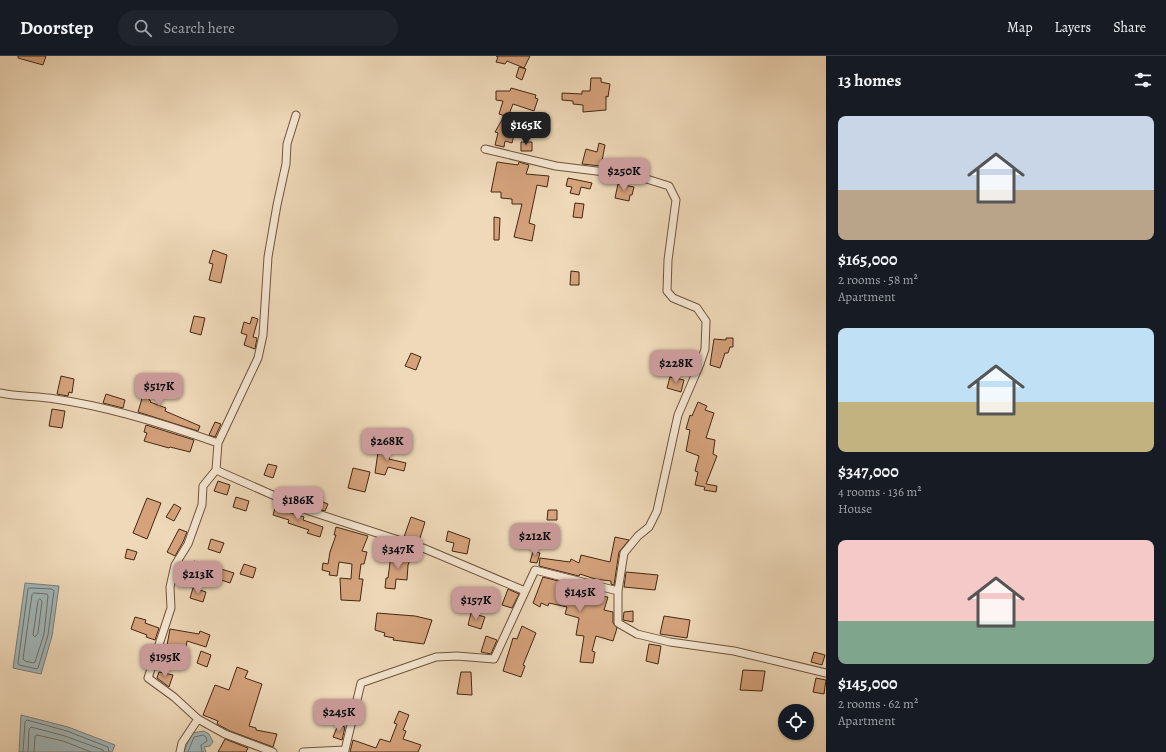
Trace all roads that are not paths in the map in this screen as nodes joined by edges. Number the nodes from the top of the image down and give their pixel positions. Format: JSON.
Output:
{"nodes":[{"id":1,"x":296,"y":115,"type":"dead end"},
{"id":2,"x":485,"y":149,"type":"dead end"},
{"id":3,"x":0,"y":393,"type":"edge"},
{"id":4,"x":218,"y":443,"type":"junction"},
{"id":5,"x":216,"y":470,"type":"junction"},
{"id":6,"x":618,"y":591,"type":"junction"},
{"id":7,"x":525,"y":592,"type":"junction"},
{"id":8,"x":826,"y":673,"type":"edge"},
{"id":9,"x":198,"y":719,"type":"junction"},
{"id":10,"x":345,"y":751,"type":"edge"},
{"id":11,"x":180,"y":752,"type":"edge"},
{"id":12,"x":273,"y":752,"type":"edge"},
{"id":13,"x":303,"y":752,"type":"edge"}],
"edges":[{"from":1,"to":4,"type":"street"},
{"from":2,"to":6,"type":"street"},
{"from":3,"to":4,"type":"street"},
{"from":4,"to":5,"type":"street"},
{"from":5,"to":7,"type":"street"},
{"from":5,"to":9,"type":"street"},
{"from":6,"to":7,"type":"street"},
{"from":6,"to":8,"type":"street"},
{"from":7,"to":10,"type":"street"},
{"from":9,"to":11,"type":"street"},
{"from":9,"to":12,"type":"street"},
{"from":10,"to":13,"type":"street"}]}
